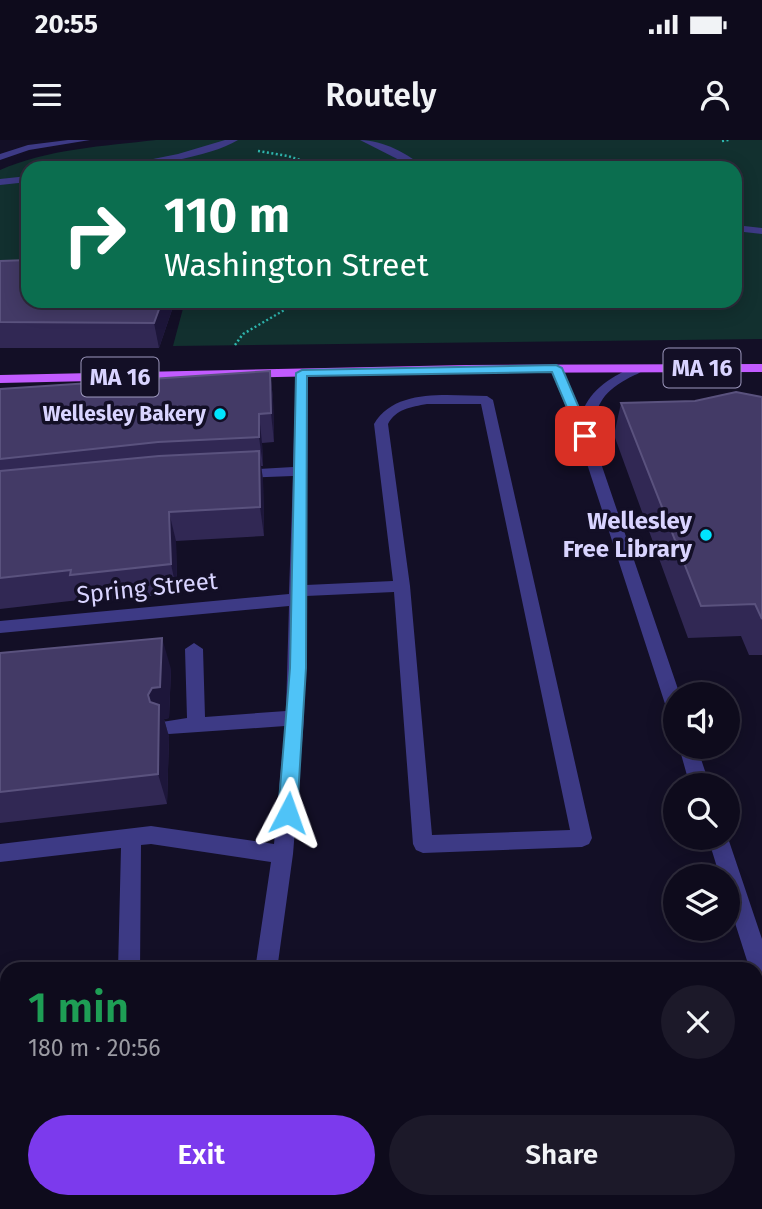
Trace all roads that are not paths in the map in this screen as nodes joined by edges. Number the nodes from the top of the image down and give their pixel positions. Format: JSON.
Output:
{"nodes":[{"id":1,"x":86,"y":140,"type":"edge"},
{"id":2,"x":234,"y":140,"type":"edge"},
{"id":3,"x":364,"y":140,"type":"edge"},
{"id":4,"x":0,"y":157,"type":"edge"},
{"id":5,"x":151,"y":161,"type":"edge"},
{"id":6,"x":409,"y":161,"type":"edge"},
{"id":7,"x":21,"y":180,"type":"edge"},
{"id":8,"x":0,"y":182,"type":"edge"},
{"id":9,"x":742,"y":229,"type":"edge"},
{"id":10,"x":762,"y":231,"type":"edge"},
{"id":11,"x":556,"y":368,"type":"junction"},
{"id":12,"x":642,"y":368,"type":"junction"},
{"id":13,"x":762,"y":368,"type":"edge"},
{"id":14,"x":302,"y":373,"type":"junction"},
{"id":15,"x":0,"y":379,"type":"edge"},
{"id":16,"x":585,"y":436,"type":"junction"},
{"id":17,"x":301,"y":471,"type":"junction"},
{"id":18,"x":219,"y":475,"type":"edge"},
{"id":19,"x":402,"y":586,"type":"junction"},
{"id":20,"x":298,"y":595,"type":"junction"},
{"id":21,"x":0,"y":627,"type":"edge"},
{"id":22,"x":194,"y":649,"type":"dead end"},
{"id":23,"x":667,"y":682,"type":"edge"},
{"id":24,"x":296,"y":719,"type":"junction"},
{"id":25,"x":196,"y":724,"type":"junction"},
{"id":26,"x":169,"y":727,"type":"dead end"},
{"id":27,"x":131,"y":836,"type":"junction"},
{"id":28,"x":722,"y":850,"type":"edge"},
{"id":29,"x":0,"y":853,"type":"edge"},
{"id":30,"x":284,"y":854,"type":"junction"},
{"id":31,"x":129,"y":962,"type":"edge"},
{"id":32,"x":267,"y":962,"type":"edge"},
{"id":33,"x":758,"y":962,"type":"edge"}],
"edges":[{"from":1,"to":4,"type":"street"},
{"from":2,"to":5,"type":"street"},
{"from":3,"to":6,"type":"street"},
{"from":7,"to":8,"type":"street"},
{"from":9,"to":10,"type":"street"},
{"from":11,"to":12,"type":"main road","number":"MA 16"},
{"from":11,"to":14,"type":"main road","number":"MA 16"},
{"from":11,"to":16,"type":"street"},
{"from":12,"to":13,"type":"main road","number":"MA 16"},
{"from":12,"to":16,"type":"street"},
{"from":14,"to":15,"type":"main road","number":"MA 16"},
{"from":14,"to":17,"type":"street"},
{"from":16,"to":23,"type":"street"},
{"from":17,"to":18,"type":"street"},
{"from":17,"to":20,"type":"street"},
{"from":19,"to":19,"type":"street"},
{"from":19,"to":20,"type":"street","name":"Spring Street"},
{"from":20,"to":21,"type":"street","name":"Spring Street"},
{"from":20,"to":24,"type":"street"},
{"from":22,"to":25,"type":"street"},
{"from":24,"to":25,"type":"street"},
{"from":24,"to":30,"type":"street"},
{"from":25,"to":26,"type":"street"},
{"from":27,"to":29,"type":"street"},
{"from":27,"to":30,"type":"street"},
{"from":27,"to":31,"type":"street"},
{"from":28,"to":33,"type":"street"},
{"from":30,"to":32,"type":"street"}]}
